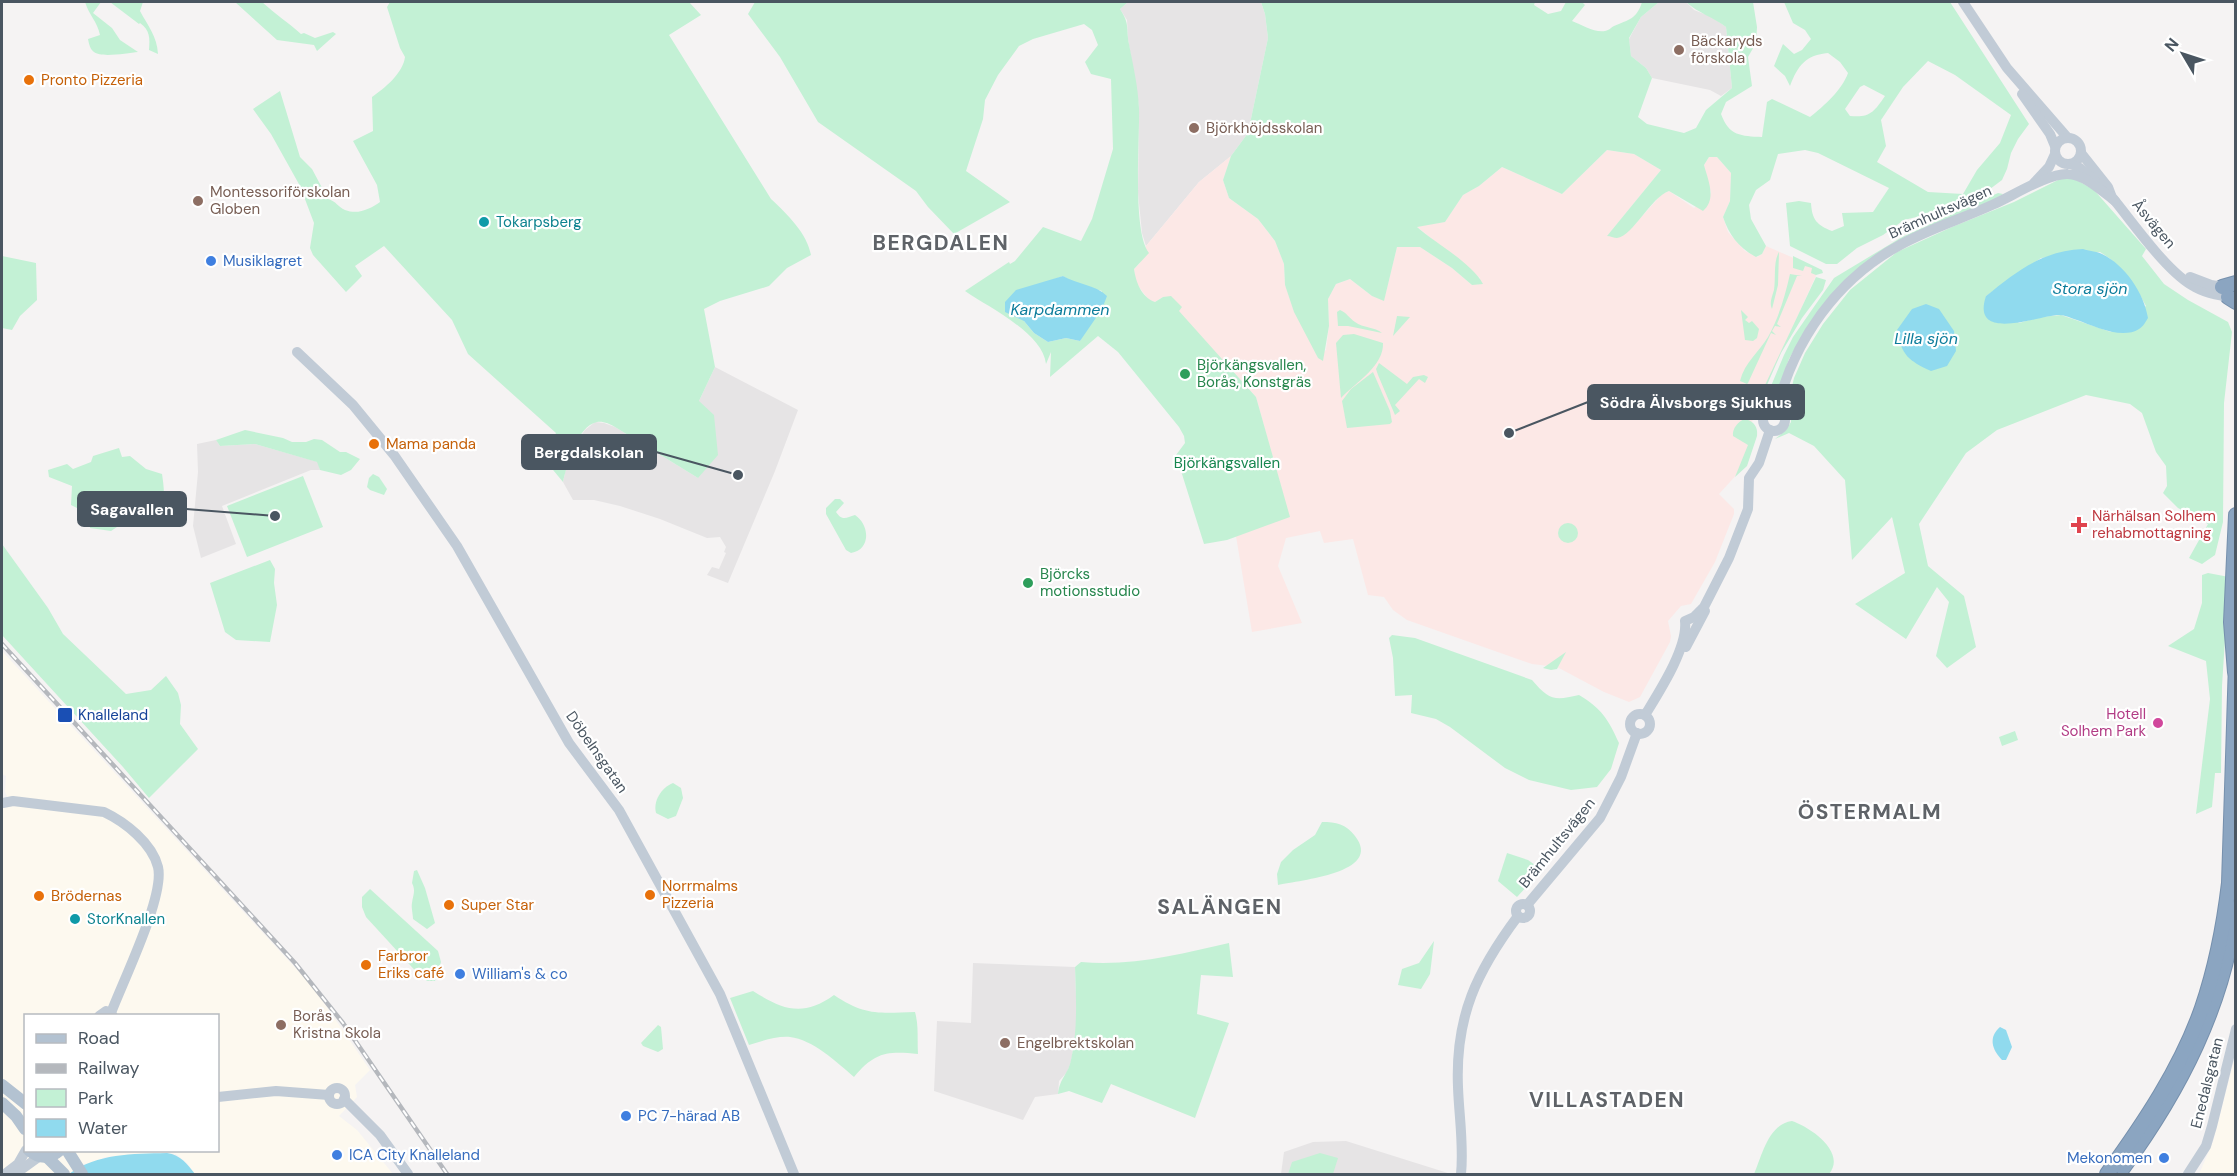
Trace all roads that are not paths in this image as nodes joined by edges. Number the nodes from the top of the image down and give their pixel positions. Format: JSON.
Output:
{"nodes":[{"id":1,"x":1964,"y":2,"type":"edge"},
{"id":2,"x":2007,"y":68,"type":"junction"},
{"id":3,"x":2067,"y":137,"type":"junction"},
{"id":4,"x":2055,"y":150,"type":"junction"},
{"id":5,"x":2081,"y":153,"type":"junction"},
{"id":6,"x":2068,"y":164,"type":"junction"},
{"id":7,"x":2033,"y":183,"type":"junction"},
{"id":8,"x":2021,"y":191,"type":"junction"},
{"id":9,"x":2113,"y":198,"type":"junction"},
{"id":10,"x":2235,"y":283,"type":"edge"},
{"id":11,"x":2231,"y":295,"type":"edge"},
{"id":12,"x":297,"y":352,"type":"dead end"},
{"id":13,"x":2235,"y":515,"type":"edge"},
{"id":14,"x":2235,"y":669,"type":"edge"},
{"id":15,"x":3,"y":803,"type":"edge"},
{"id":16,"x":2235,"y":908,"type":"edge"},
{"id":17,"x":112,"y":1014,"type":"edge"},
{"id":18,"x":2235,"y":1029,"type":"edge"},
{"id":19,"x":2,"y":1085,"type":"edge"},
{"id":20,"x":219,"y":1097,"type":"edge"},
{"id":21,"x":24,"y":1102,"type":"edge"},
{"id":22,"x":2,"y":1103,"type":"edge"},
{"id":23,"x":24,"y":1127,"type":"edge"},
{"id":24,"x":36,"y":1154,"type":"edge"},
{"id":25,"x":69,"y":1155,"type":"edge"},
{"id":26,"x":62,"y":1172,"type":"edge"},
{"id":27,"x":5,"y":1174,"type":"edge"},
{"id":28,"x":15,"y":1174,"type":"edge"},
{"id":29,"x":82,"y":1174,"type":"edge"},
{"id":30,"x":408,"y":1174,"type":"edge"},
{"id":31,"x":794,"y":1174,"type":"edge"},
{"id":32,"x":1461,"y":1174,"type":"edge"},
{"id":33,"x":2107,"y":1174,"type":"edge"},
{"id":34,"x":2118,"y":1174,"type":"edge"},
{"id":35,"x":2188,"y":1174,"type":"edge"}],
"edges":[{"from":1,"to":2,"type":"street"},
{"from":2,"to":3,"type":"street"},
{"from":2,"to":4,"type":"street"},
{"from":3,"to":4,"type":"street"},
{"from":3,"to":5,"type":"street"},
{"from":4,"to":6,"type":"street"},
{"from":4,"to":7,"type":"street","name":"Brämhultsvägen"},
{"from":5,"to":6,"type":"street"},
{"from":5,"to":9,"type":"street","name":"Åsvägen"},
{"from":6,"to":7,"type":"street","name":"Brämhultsvägen"},
{"from":6,"to":9,"type":"street","name":"Åsvägen"},
{"from":7,"to":8,"type":"street","name":"Brämhultsvägen"},
{"from":8,"to":9,"type":"street","name":"Brämhultsvägen"},
{"from":8,"to":32,"type":"street","name":"Brämhultsvägen"},
{"from":9,"to":11,"type":"street","name":"Åsvägen"},
{"from":10,"to":11,"type":"highway"},
{"from":12,"to":31,"type":"street","name":"Döbelnsgatan"},
{"from":13,"to":14,"type":"highway"},
{"from":14,"to":33,"type":"highway"},
{"from":15,"to":17,"type":"street"},
{"from":16,"to":34,"type":"highway"},
{"from":18,"to":35,"type":"street","name":"Enedalsgatan"},
{"from":19,"to":21,"type":"main road"},
{"from":20,"to":30,"type":"street"},
{"from":22,"to":23,"type":"main road"},
{"from":24,"to":26,"type":"main road"},
{"from":24,"to":27,"type":"street"},
{"from":24,"to":28,"type":"street"},
{"from":25,"to":29,"type":"main road"}]}
